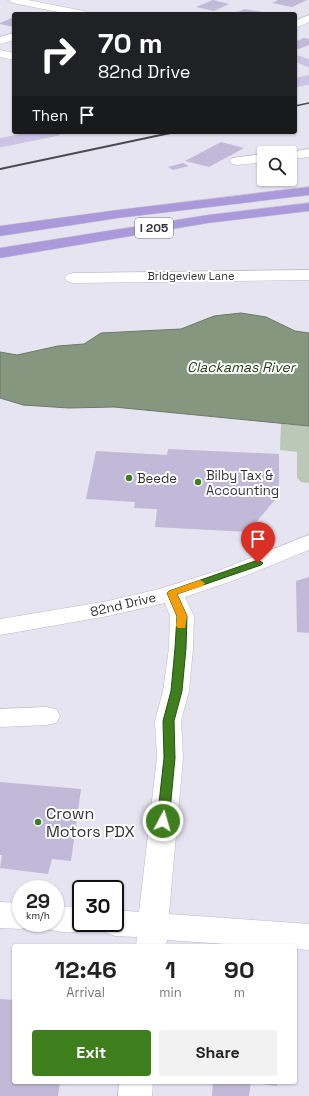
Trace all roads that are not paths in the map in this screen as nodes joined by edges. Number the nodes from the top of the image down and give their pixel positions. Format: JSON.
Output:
{"nodes":[{"id":1,"x":13,"y":0,"type":"edge"},
{"id":2,"x":24,"y":2,"type":"junction"},
{"id":3,"x":6,"y":9,"type":"dead end"},
{"id":4,"x":74,"y":12,"type":"edge"},
{"id":5,"x":309,"y":18,"type":"edge"},
{"id":6,"x":297,"y":24,"type":"edge"},
{"id":7,"x":12,"y":37,"type":"edge"},
{"id":8,"x":0,"y":41,"type":"edge"},
{"id":9,"x":0,"y":53,"type":"edge"},
{"id":10,"x":12,"y":56,"type":"edge"},
{"id":11,"x":309,"y":80,"type":"edge"},
{"id":12,"x":297,"y":83,"type":"edge"},
{"id":13,"x":44,"y":134,"type":"edge"},
{"id":14,"x":0,"y":143,"type":"edge"},
{"id":15,"x":257,"y":159,"type":"edge"},
{"id":16,"x":238,"y":161,"type":"dead end"},
{"id":17,"x":309,"y":191,"type":"edge"},
{"id":18,"x":309,"y":207,"type":"edge"},
{"id":19,"x":0,"y":231,"type":"edge"},
{"id":20,"x":0,"y":252,"type":"edge"},
{"id":21,"x":309,"y":275,"type":"edge"},
{"id":22,"x":73,"y":278,"type":"dead end"},
{"id":23,"x":309,"y":542,"type":"edge"},
{"id":24,"x":172,"y":593,"type":"junction"},
{"id":25,"x":0,"y":627,"type":"edge"},
{"id":26,"x":47,"y":716,"type":"dead end"},
{"id":27,"x":0,"y":718,"type":"edge"},
{"id":28,"x":0,"y":915,"type":"edge"},
{"id":29,"x":12,"y":916,"type":"edge"},
{"id":30,"x":124,"y":926,"type":"edge"},
{"id":31,"x":152,"y":936,"type":"edge"},
{"id":32,"x":309,"y":937,"type":"edge"},
{"id":33,"x":136,"y":1084,"type":"edge"},
{"id":34,"x":134,"y":1096,"type":"edge"}],
"edges":[{"from":1,"to":2,"type":"street"},
{"from":2,"to":3,"type":"street"},
{"from":2,"to":4,"type":"street"},
{"from":5,"to":6,"type":"street"},
{"from":7,"to":8,"type":"street"},
{"from":9,"to":10,"type":"street"},
{"from":11,"to":12,"type":"main road"},
{"from":13,"to":14,"type":"main road"},
{"from":15,"to":16,"type":"street"},
{"from":17,"to":19,"type":"highway","number":"I 205"},
{"from":18,"to":20,"type":"highway","number":"I 205"},
{"from":21,"to":22,"type":"street","name":"Bridgeview Lane"},
{"from":23,"to":24,"type":"street","name":"82nd Drive"},
{"from":24,"to":25,"type":"street","name":"82nd Drive"},
{"from":24,"to":31,"type":"street"},
{"from":26,"to":27,"type":"street"},
{"from":28,"to":29,"type":"street"},
{"from":30,"to":31,"type":"street"},
{"from":31,"to":32,"type":"street"},
{"from":33,"to":34,"type":"street"}]}
